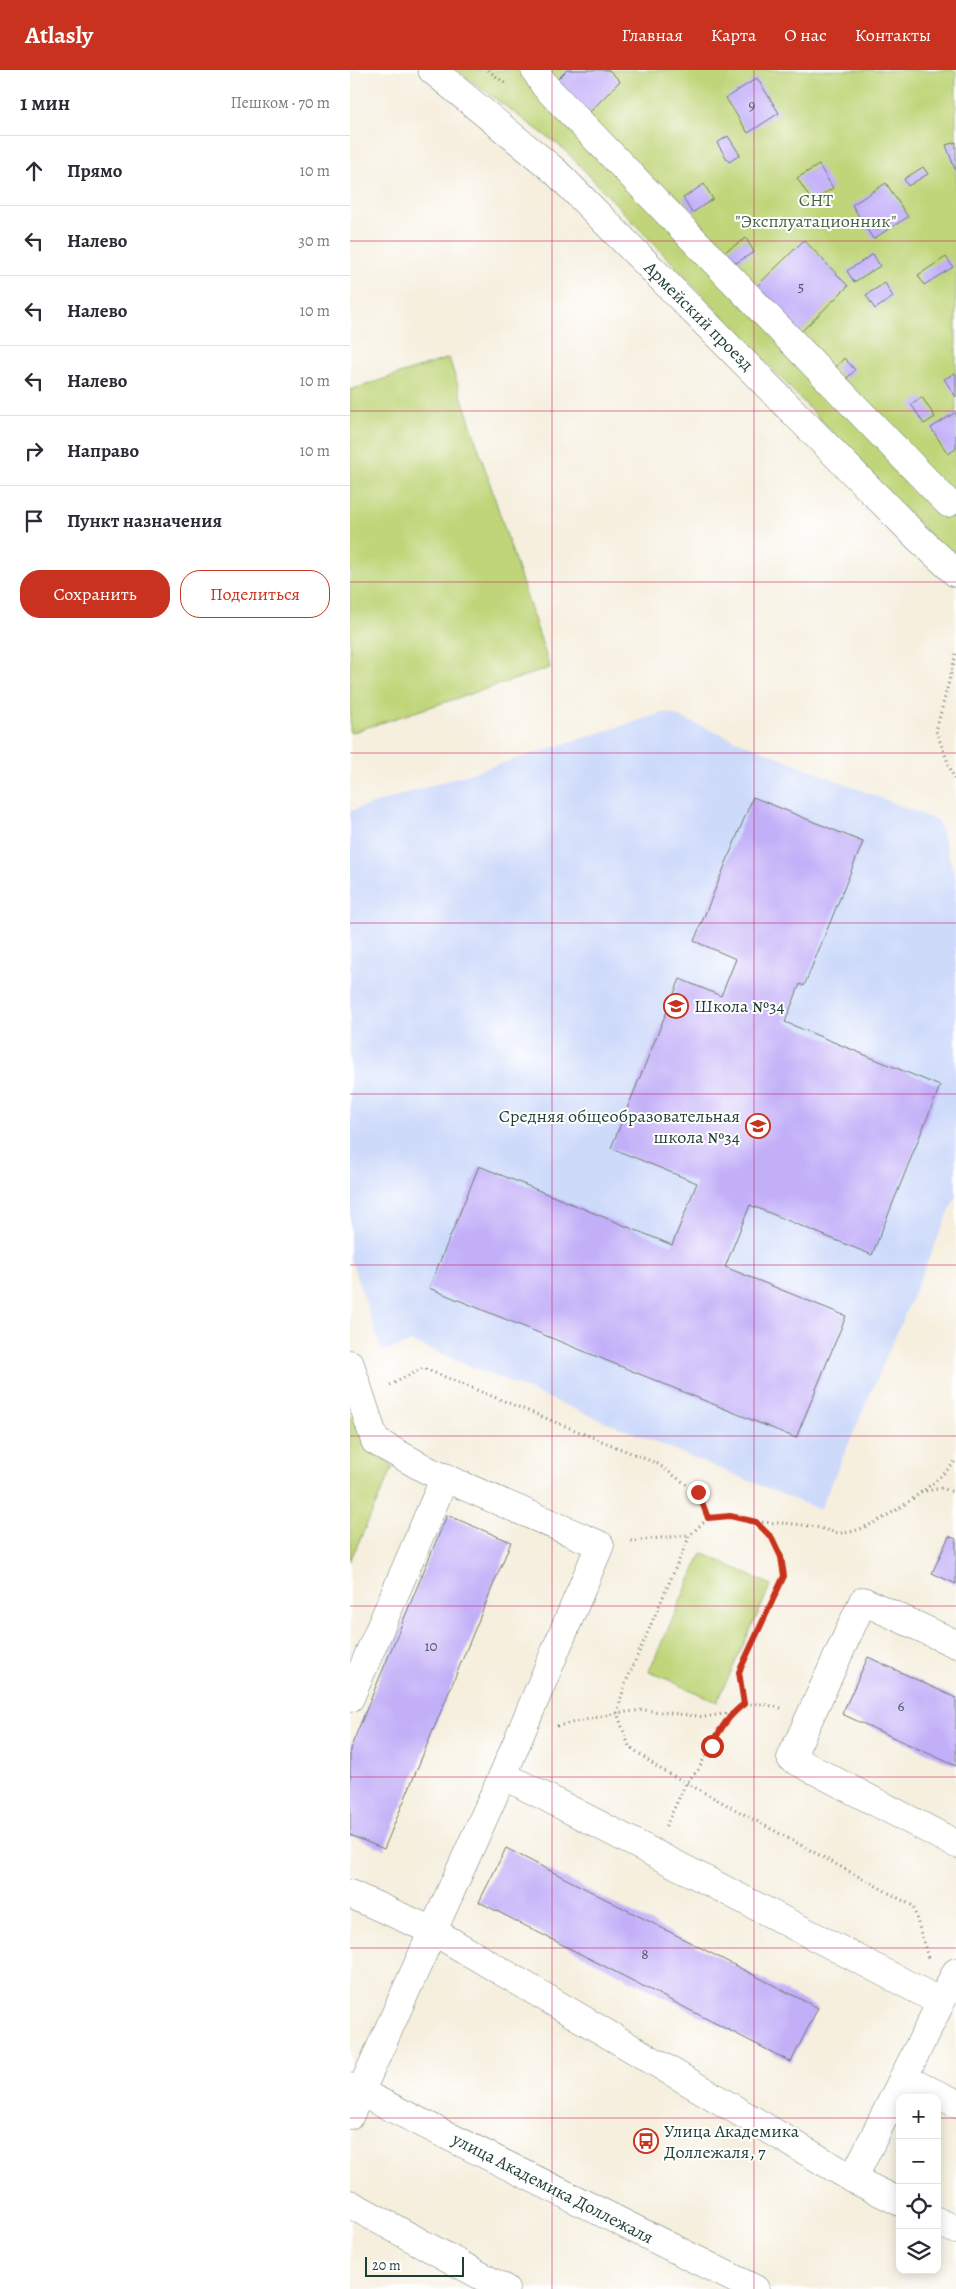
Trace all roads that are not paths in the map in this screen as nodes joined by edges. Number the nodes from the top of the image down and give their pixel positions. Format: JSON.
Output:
{"nodes":[{"id":1,"x":432,"y":70,"type":"edge"},
{"id":2,"x":535,"y":70,"type":"edge"},
{"id":3,"x":948,"y":503,"type":"dead end"},
{"id":4,"x":956,"y":573,"type":"edge"},
{"id":5,"x":350,"y":1364,"type":"edge"},
{"id":6,"x":445,"y":1477,"type":"junction"},
{"id":7,"x":956,"y":1644,"type":"edge"},
{"id":8,"x":350,"y":1698,"type":"edge"},
{"id":9,"x":503,"y":1775,"type":"junction"},
{"id":10,"x":956,"y":1844,"type":"edge"},
{"id":11,"x":350,"y":1894,"type":"edge"},
{"id":12,"x":433,"y":1931,"type":"junction"},
{"id":13,"x":956,"y":1972,"type":"edge"},
{"id":14,"x":941,"y":2002,"type":"junction"},
{"id":15,"x":903,"y":2078,"type":"junction"},
{"id":16,"x":354,"y":2098,"type":"edge"},
{"id":17,"x":956,"y":2103,"type":"edge"},
{"id":18,"x":853,"y":2179,"type":"junction"},
{"id":19,"x":896,"y":2200,"type":"edge"},
{"id":20,"x":350,"y":2204,"type":"edge"},
{"id":21,"x":941,"y":2223,"type":"edge"},
{"id":22,"x":956,"y":2230,"type":"edge"},
{"id":23,"x":505,"y":2289,"type":"edge"},
{"id":24,"x":755,"y":2289,"type":"edge"}],
"edges":[{"from":1,"to":4,"type":"street","name":"Армейский проезд"},
{"from":2,"to":3,"type":"street"},
{"from":5,"to":6,"type":"street"},
{"from":6,"to":8,"type":"street"},
{"from":6,"to":9,"type":"street"},
{"from":7,"to":10,"type":"street"},
{"from":9,"to":12,"type":"street"},
{"from":9,"to":14,"type":"street"},
{"from":11,"to":12,"type":"street"},
{"from":12,"to":16,"type":"street"},
{"from":12,"to":18,"type":"street"},
{"from":13,"to":14,"type":"street"},
{"from":14,"to":15,"type":"street"},
{"from":15,"to":17,"type":"street"},
{"from":15,"to":18,"type":"street"},
{"from":16,"to":24,"type":"street","name":"улица Академика Доллежаля"},
{"from":18,"to":19,"type":"street"},
{"from":20,"to":23,"type":"street"},
{"from":21,"to":22,"type":"street"}]}
